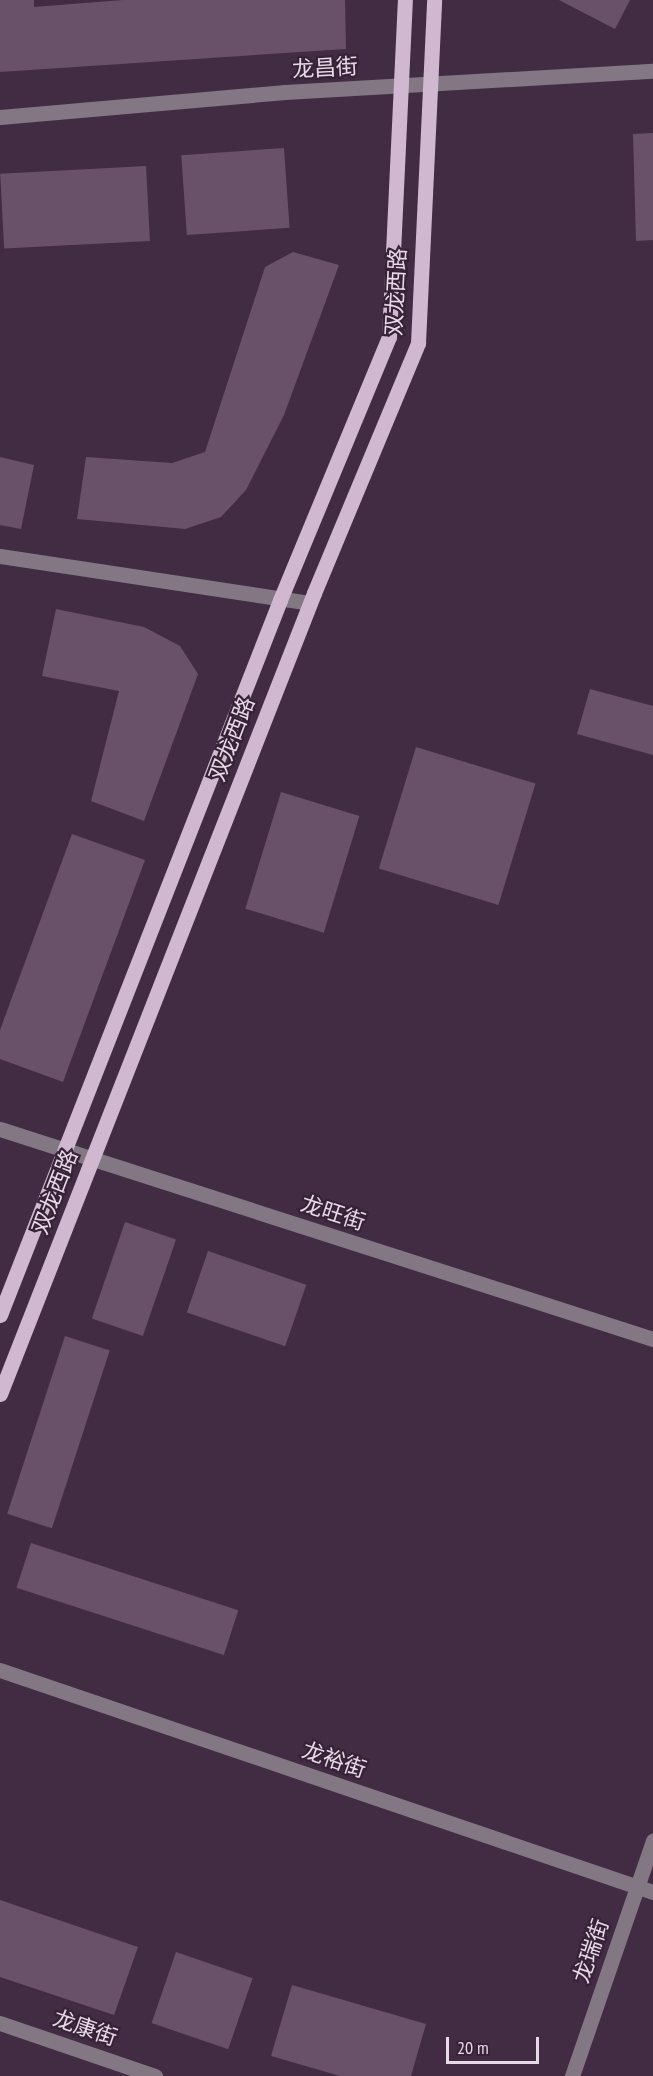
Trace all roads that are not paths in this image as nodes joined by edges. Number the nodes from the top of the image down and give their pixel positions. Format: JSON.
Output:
{"nodes":[{"id":1,"x":405,"y":0,"type":"edge"},
{"id":2,"x":434,"y":0,"type":"edge"},
{"id":3,"x":653,"y":70,"type":"edge"},
{"id":4,"x":428,"y":86,"type":"junction"},
{"id":5,"x":399,"y":87,"type":"junction"},
{"id":6,"x":0,"y":117,"type":"edge"},
{"id":7,"x":0,"y":556,"type":"edge"},
{"id":8,"x":280,"y":600,"type":"junction"},
{"id":9,"x":309,"y":603,"type":"junction"},
{"id":10,"x":0,"y":1129,"type":"edge"},
{"id":11,"x":65,"y":1150,"type":"junction"},
{"id":12,"x":92,"y":1159,"type":"junction"},
{"id":13,"x":0,"y":1315,"type":"edge"},
{"id":14,"x":653,"y":1339,"type":"edge"},
{"id":15,"x":0,"y":1394,"type":"edge"},
{"id":16,"x":0,"y":1670,"type":"edge"},
{"id":17,"x":653,"y":1840,"type":"edge"},
{"id":18,"x":637,"y":1887,"type":"junction"},
{"id":19,"x":653,"y":1892,"type":"edge"},
{"id":20,"x":0,"y":2023,"type":"edge"},
{"id":21,"x":155,"y":2076,"type":"edge"},
{"id":22,"x":572,"y":2076,"type":"edge"}],
"edges":[{"from":1,"to":5,"type":"main road","name":"双龙西路"},
{"from":2,"to":4,"type":"main road","name":"双龙西路"},
{"from":3,"to":4,"type":"street","name":"龙昌街"},
{"from":4,"to":5,"type":"street","name":"龙昌街"},
{"from":4,"to":9,"type":"main road","name":"双龙西路"},
{"from":5,"to":6,"type":"street","name":"龙昌街"},
{"from":5,"to":8,"type":"main road","name":"双龙西路"},
{"from":7,"to":8,"type":"street"},
{"from":8,"to":9,"type":"street"},
{"from":8,"to":11,"type":"main road","name":"双龙西路"},
{"from":9,"to":12,"type":"main road","name":"双龙西路"},
{"from":10,"to":11,"type":"street","name":"龙旺街"},
{"from":11,"to":12,"type":"street","name":"龙旺街"},
{"from":11,"to":13,"type":"main road","name":"双龙西路"},
{"from":12,"to":14,"type":"street","name":"龙旺街"},
{"from":12,"to":15,"type":"main road","name":"双龙西路"},
{"from":16,"to":18,"type":"street","name":"龙裕街"},
{"from":17,"to":18,"type":"street","name":"龙瑞街"},
{"from":18,"to":19,"type":"street","name":"龙裕街"},
{"from":18,"to":22,"type":"street","name":"龙瑞街"},
{"from":20,"to":21,"type":"street","name":"龙康街"}]}
